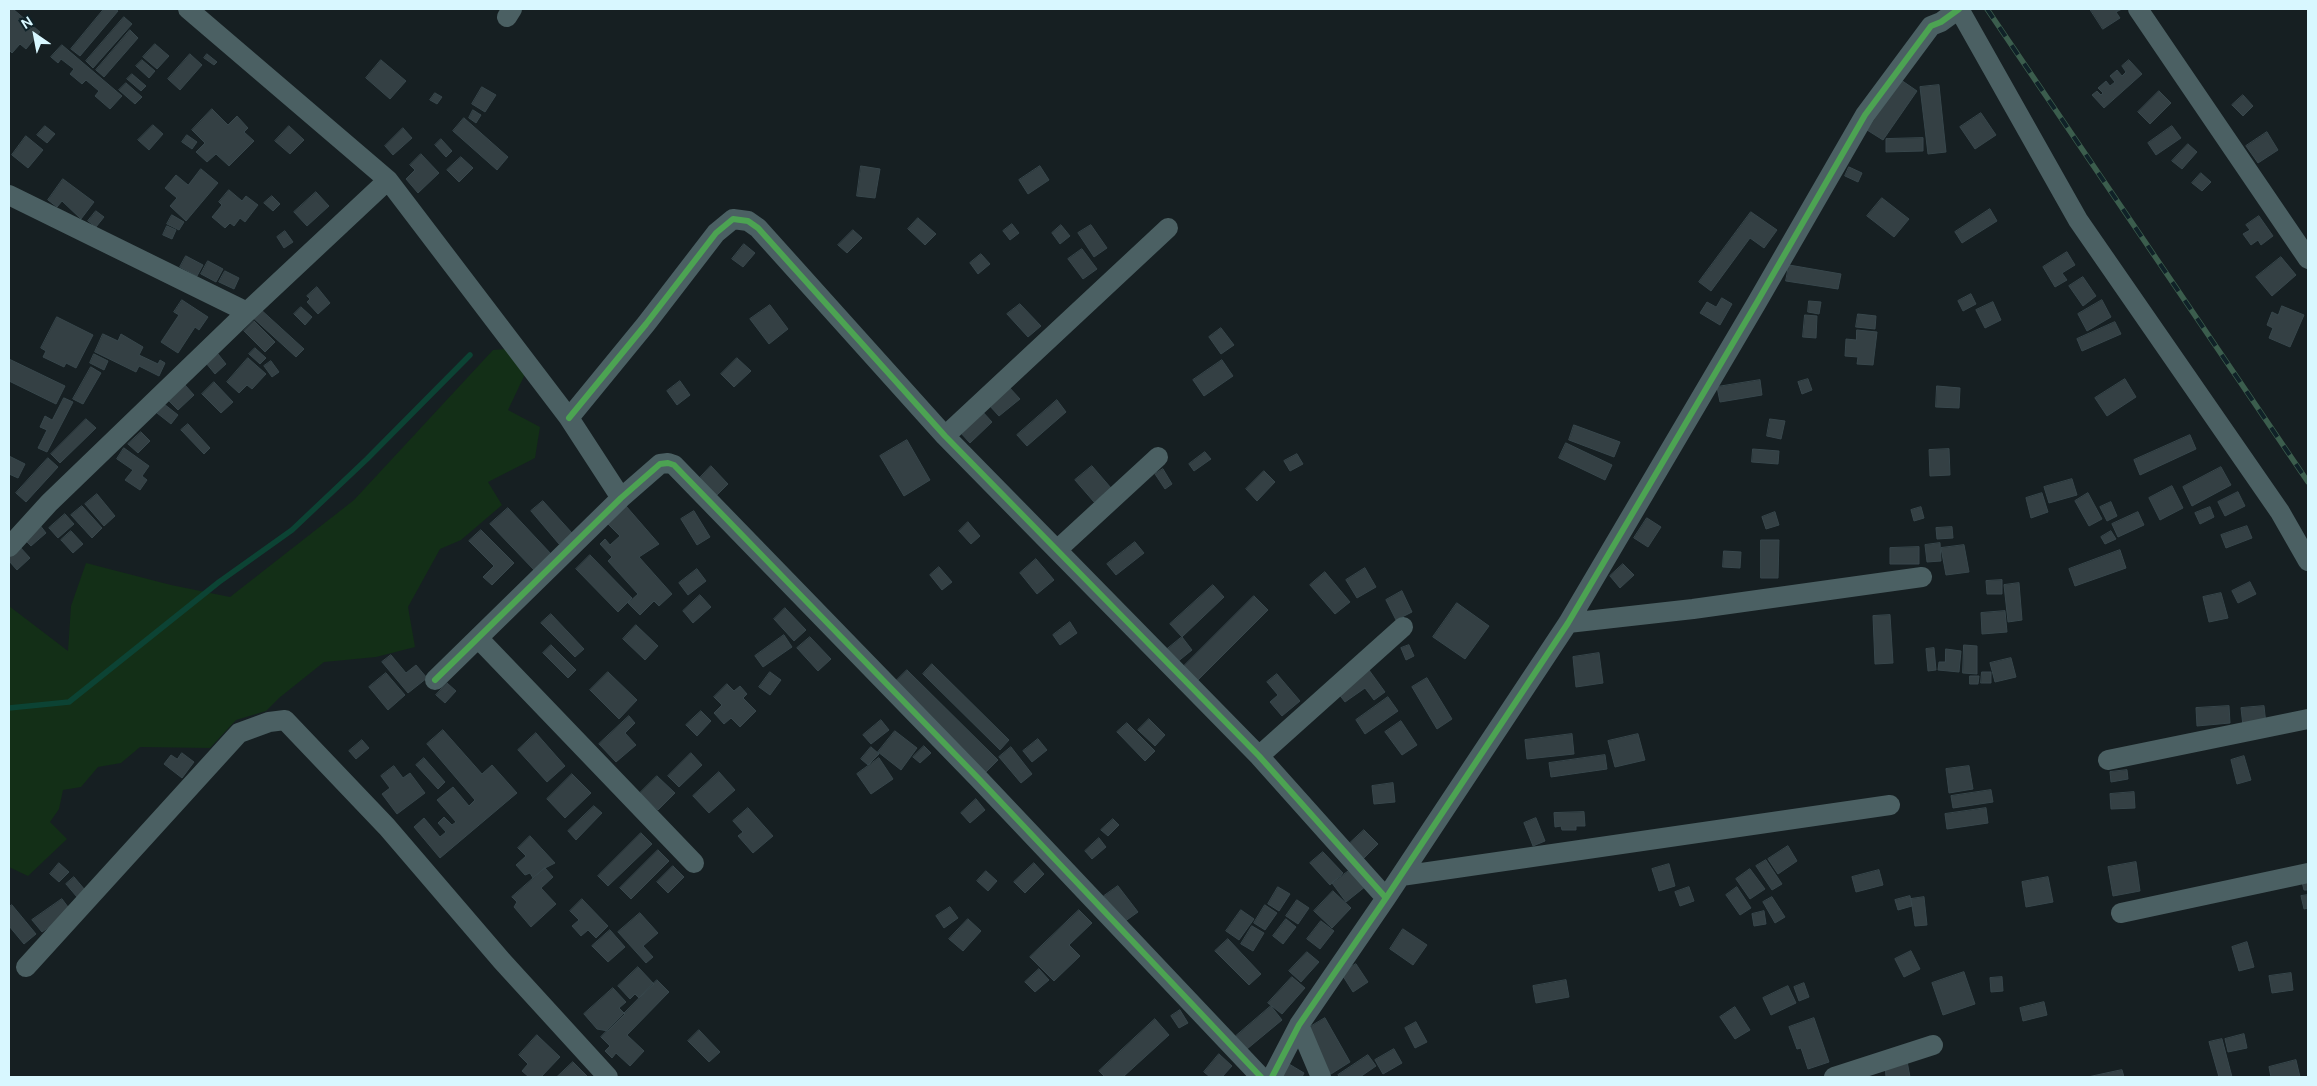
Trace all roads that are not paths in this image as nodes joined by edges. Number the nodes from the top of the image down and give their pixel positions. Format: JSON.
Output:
{"nodes":[{"id":1,"x":188,"y":9,"type":"edge"},
{"id":2,"x":1959,"y":9,"type":"edge"},
{"id":3,"x":2138,"y":9,"type":"edge"},
{"id":4,"x":388,"y":180,"type":"junction"},
{"id":5,"x":9,"y":195,"type":"edge"},
{"id":6,"x":1168,"y":228,"type":"dead end"},
{"id":7,"x":2308,"y":260,"type":"edge"},
{"id":8,"x":247,"y":312,"type":"junction"},
{"id":9,"x":569,"y":418,"type":"junction"},
{"id":10,"x":945,"y":436,"type":"junction"},
{"id":11,"x":1158,"y":457,"type":"dead end"},
{"id":12,"x":621,"y":498,"type":"junction"},
{"id":13,"x":9,"y":547,"type":"edge"},
{"id":14,"x":1057,"y":550,"type":"junction"},
{"id":15,"x":2308,"y":561,"type":"edge"},
{"id":16,"x":1922,"y":577,"type":"dead end"},
{"id":17,"x":1568,"y":623,"type":"junction"},
{"id":18,"x":1403,"y":627,"type":"dead end"},
{"id":19,"x":478,"y":638,"type":"junction"},
{"id":20,"x":435,"y":680,"type":"dead end"},
{"id":21,"x":2308,"y":719,"type":"edge"},
{"id":22,"x":1259,"y":756,"type":"junction"},
{"id":23,"x":2108,"y":760,"type":"dead end"},
{"id":24,"x":1890,"y":805,"type":"dead end"},
{"id":25,"x":694,"y":862,"type":"dead end"},
{"id":26,"x":2308,"y":873,"type":"edge"},
{"id":27,"x":1400,"y":876,"type":"junction"},
{"id":28,"x":1386,"y":898,"type":"junction"},
{"id":29,"x":2121,"y":913,"type":"dead end"},
{"id":30,"x":26,"y":967,"type":"dead end"},
{"id":31,"x":1299,"y":1025,"type":"junction"},
{"id":32,"x":1933,"y":1045,"type":"dead end"},
{"id":33,"x":608,"y":1077,"type":"edge"},
{"id":34,"x":1261,"y":1077,"type":"edge"},
{"id":35,"x":1272,"y":1077,"type":"edge"},
{"id":36,"x":1322,"y":1077,"type":"edge"},
{"id":37,"x":1834,"y":1077,"type":"edge"}],
"edges":[{"from":1,"to":4,"type":"street"},
{"from":2,"to":15,"type":"street"},
{"from":2,"to":17,"type":"street"},
{"from":3,"to":7,"type":"street"},
{"from":4,"to":8,"type":"street"},
{"from":4,"to":9,"type":"street"},
{"from":5,"to":8,"type":"street"},
{"from":6,"to":10,"type":"street"},
{"from":8,"to":13,"type":"street"},
{"from":9,"to":10,"type":"street"},
{"from":9,"to":12,"type":"street"},
{"from":10,"to":14,"type":"street"},
{"from":11,"to":14,"type":"street"},
{"from":12,"to":19,"type":"street"},
{"from":12,"to":34,"type":"street"},
{"from":14,"to":22,"type":"street"},
{"from":16,"to":17,"type":"street"},
{"from":17,"to":27,"type":"street"},
{"from":18,"to":22,"type":"street"},
{"from":19,"to":20,"type":"street"},
{"from":19,"to":25,"type":"street"},
{"from":21,"to":23,"type":"street"},
{"from":22,"to":28,"type":"street"},
{"from":24,"to":27,"type":"street"},
{"from":26,"to":29,"type":"street"},
{"from":27,"to":28,"type":"street"},
{"from":28,"to":31,"type":"street"},
{"from":30,"to":33,"type":"street"},
{"from":31,"to":35,"type":"street"},
{"from":31,"to":36,"type":"street"},
{"from":32,"to":37,"type":"street"}]}
